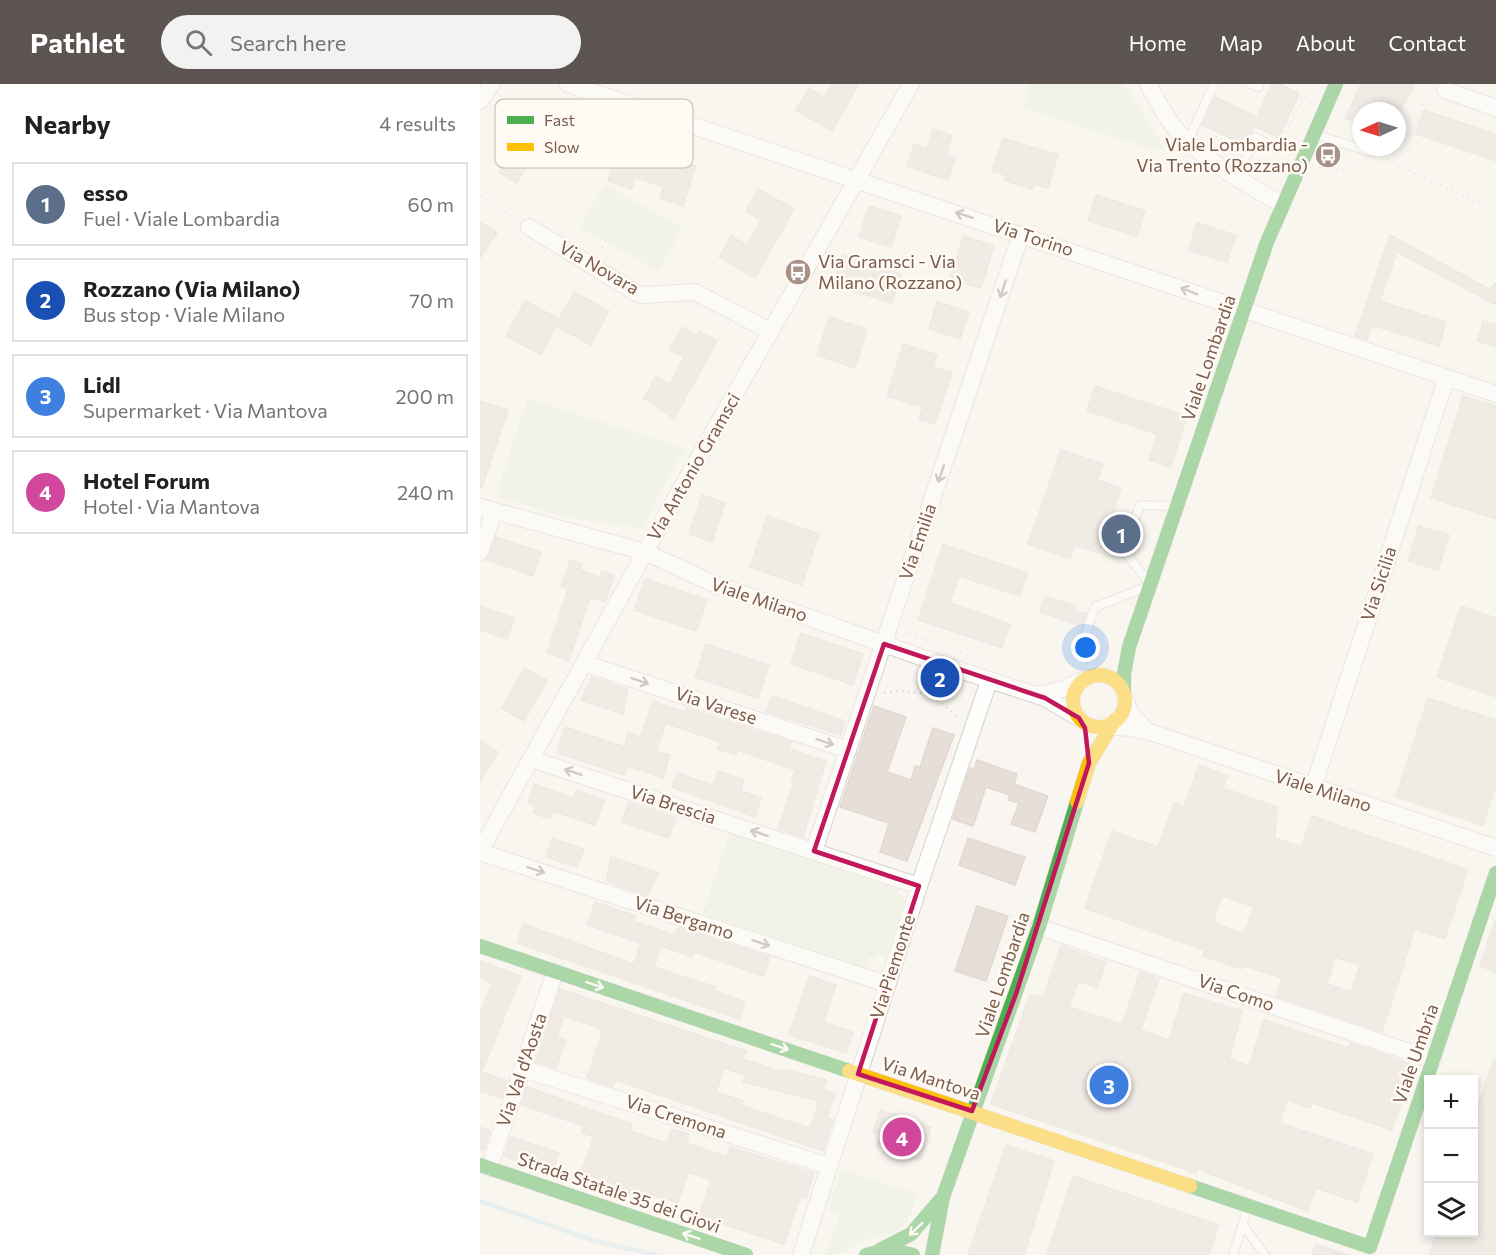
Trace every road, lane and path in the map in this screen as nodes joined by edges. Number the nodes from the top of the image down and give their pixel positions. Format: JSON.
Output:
{"nodes":[{"id":1,"x":492,"y":84,"type":"edge"},
{"id":2,"x":568,"y":84,"type":"edge"},
{"id":3,"x":910,"y":84,"type":"edge"},
{"id":4,"x":1148,"y":84,"type":"edge"},
{"id":5,"x":1214,"y":84,"type":"edge"},
{"id":6,"x":1336,"y":84,"type":"edge"},
{"id":7,"x":1456,"y":90,"type":"edge"},
{"id":8,"x":613,"y":99,"type":"edge"},
{"id":9,"x":480,"y":101,"type":"edge"},
{"id":10,"x":1317,"y":104,"type":"dead end"},
{"id":11,"x":1496,"y":108,"type":"edge"},
{"id":12,"x":693,"y":126,"type":"edge"},
{"id":13,"x":1205,"y":132,"type":"dead end"},
{"id":14,"x":1313,"y":133,"type":"junction"},
{"id":15,"x":1406,"y":137,"type":"edge"},
{"id":16,"x":1188,"y":141,"type":"junction"},
{"id":17,"x":1352,"y":146,"type":"edge"},
{"id":18,"x":1278,"y":148,"type":"joint"},
{"id":19,"x":1248,"y":153,"type":"junction"},
{"id":20,"x":1367,"y":156,"type":"edge"},
{"id":21,"x":1378,"y":156,"type":"edge"},
{"id":22,"x":1319,"y":167,"type":"dead end"},
{"id":23,"x":1237,"y":176,"type":"junction"},
{"id":24,"x":856,"y":180,"type":"junction"},
{"id":25,"x":480,"y":196,"type":"edge"},
{"id":26,"x":1496,"y":200,"type":"edge"},
{"id":27,"x":1283,"y":204,"type":"junction"},
{"id":28,"x":529,"y":227,"type":"joint"},
{"id":29,"x":611,"y":228,"type":"dead end"},
{"id":30,"x":1021,"y":234,"type":"junction"},
{"id":31,"x":642,"y":242,"type":"dead end"},
{"id":32,"x":592,"y":265,"type":"junction"},
{"id":33,"x":636,"y":293,"type":"junction"},
{"id":34,"x":1244,"y":311,"type":"junction"},
{"id":35,"x":770,"y":331,"type":"junction"},
{"id":36,"x":1446,"y":379,"type":"junction"},
{"id":37,"x":1496,"y":394,"type":"edge"},
{"id":38,"x":1178,"y":506,"type":"junction"},
{"id":39,"x":487,"y":510,"type":"edge"},
{"id":40,"x":480,"y":552,"type":"edge"},
{"id":41,"x":645,"y":552,"type":"junction"},
{"id":42,"x":1151,"y":585,"type":"junction"},
{"id":43,"x":904,"y":632,"type":"dead end"},
{"id":44,"x":1083,"y":642,"type":"dead end"},
{"id":45,"x":884,"y":644,"type":"junction"},
{"id":46,"x":1113,"y":644,"type":"dead end"},
{"id":47,"x":1128,"y":647,"type":"junction"},
{"id":48,"x":932,"y":661,"type":"junction"},
{"id":49,"x":584,"y":663,"type":"junction"},
{"id":50,"x":1000,"y":667,"type":"dead end"},
{"id":51,"x":1085,"y":674,"type":"junction"},
{"id":52,"x":988,"y":681,"type":"junction"},
{"id":53,"x":921,"y":693,"type":"junction"},
{"id":54,"x":1037,"y":695,"type":"junction"},
{"id":55,"x":1124,"y":695,"type":"junction"},
{"id":56,"x":867,"y":697,"type":"junction"},
{"id":57,"x":1079,"y":718,"type":"junction"},
{"id":58,"x":1109,"y":724,"type":"junction"},
{"id":59,"x":973,"y":726,"type":"junction"},
{"id":60,"x":1150,"y":732,"type":"junction"},
{"id":61,"x":848,"y":750,"type":"junction"},
{"id":62,"x":531,"y":759,"type":"junction"},
{"id":63,"x":1089,"y":763,"type":"junction"},
{"id":64,"x":1313,"y":788,"type":"junction"},
{"id":65,"x":734,"y":825,"type":"junction"},
{"id":66,"x":1496,"y":848,"type":"edge"},
{"id":67,"x":480,"y":851,"type":"edge"},
{"id":68,"x":821,"y":853,"type":"junction"},
{"id":69,"x":1496,"y":873,"type":"edge"},
{"id":70,"x":741,"y":882,"type":"junction"},
{"id":71,"x":913,"y":884,"type":"junction"},
{"id":72,"x":785,"y":896,"type":"junction"},
{"id":73,"x":808,"y":903,"type":"junction"},
{"id":74,"x":704,"y":910,"type":"dead end"},
{"id":75,"x":854,"y":920,"type":"junction"},
{"id":76,"x":1039,"y":927,"type":"junction"},
{"id":77,"x":480,"y":946,"type":"edge"},
{"id":78,"x":770,"y":946,"type":"junction"},
{"id":79,"x":555,"y":972,"type":"junction"},
{"id":80,"x":880,"y":982,"type":"junction"},
{"id":81,"x":1433,"y":1060,"type":"junction"},
{"id":82,"x":523,"y":1069,"type":"junction"},
{"id":83,"x":858,"y":1074,"type":"junction"},
{"id":84,"x":972,"y":1111,"type":"junction"},
{"id":85,"x":829,"y":1166,"type":"junction"},
{"id":86,"x":483,"y":1170,"type":"edge"},
{"id":87,"x":943,"y":1197,"type":"junction"},
{"id":88,"x":1249,"y":1205,"type":"junction"},
{"id":89,"x":1243,"y":1225,"type":"junction"},
{"id":90,"x":1370,"y":1247,"type":"joint"},
{"id":91,"x":880,"y":1250,"type":"junction"},
{"id":92,"x":704,"y":1255,"type":"edge"},
{"id":93,"x":746,"y":1255,"type":"edge"},
{"id":94,"x":801,"y":1255,"type":"edge"},
{"id":95,"x":866,"y":1255,"type":"edge"},
{"id":96,"x":913,"y":1255,"type":"edge"},
{"id":97,"x":932,"y":1255,"type":"edge"},
{"id":98,"x":1233,"y":1255,"type":"edge"},
{"id":99,"x":1265,"y":1255,"type":"edge"}],
"edges":[{"from":1,"to":9,"type":"street"},
{"from":2,"to":8,"type":"street","name":"Via Torino"},
{"from":3,"to":24,"type":"street","name":"Via Antonio Gramsci"},
{"from":4,"to":16,"type":"street"},
{"from":5,"to":16,"type":"lane"},
{"from":6,"to":14,"type":"street","name":"Viale Lombardia"},
{"from":7,"to":11,"type":"street"},
{"from":7,"to":15,"type":"path"},
{"from":10,"to":18,"type":"path"},
{"from":12,"to":24,"type":"street","name":"Via Torino"},
{"from":13,"to":19,"type":"path"},
{"from":14,"to":17,"type":"lane"},
{"from":14,"to":27,"type":"street","name":"Viale Lombardia"},
{"from":16,"to":23,"type":"street"},
{"from":18,"to":19,"type":"lane"},
{"from":19,"to":23,"type":"lane"},
{"from":20,"to":22,"type":"path"},
{"from":21,"to":26,"type":"path"},
{"from":23,"to":27,"type":"street"},
{"from":30,"to":24,"type":"street","name":"Via Torino","one_way":true},
{"from":24,"to":35,"type":"street","name":"Via Antonio Gramsci"},
{"from":25,"to":28,"type":"path"},
{"from":27,"to":34,"type":"street","name":"Viale Lombardia"},
{"from":28,"to":32,"type":"street","name":"Via Novara"},
{"from":29,"to":32,"type":"path"},
{"from":34,"to":30,"type":"street","name":"Via Torino","one_way":true},
{"from":30,"to":45,"type":"street","name":"Via Emilia","one_way":true},
{"from":31,"to":33,"type":"path"},
{"from":32,"to":33,"type":"street","name":"Via Novara"},
{"from":33,"to":35,"type":"street","name":"Via Novara"},
{"from":34,"to":36,"type":"street","name":"Via Torino"},
{"from":34,"to":38,"type":"street","name":"Viale Lombardia"},
{"from":35,"to":41,"type":"street","name":"Via Antonio Gramsci"},
{"from":36,"to":37,"type":"street","name":"Via Torino"},
{"from":36,"to":64,"type":"street","name":"Via Sicilia"},
{"from":38,"to":42,"type":"street","name":"Viale Lombardia"},
{"from":38,"to":42,"type":"lane"},
{"from":39,"to":40,"type":"street"},
{"from":39,"to":41,"type":"street","name":"Viale Milano"},
{"from":41,"to":45,"type":"street","name":"Viale Milano"},
{"from":41,"to":49,"type":"street","name":"Via Antonio Gramsci"},
{"from":42,"to":44,"type":"lane"},
{"from":42,"to":47,"type":"street","name":"Viale Lombardia"},
{"from":43,"to":50,"type":"path"},
{"from":45,"to":48,"type":"street","name":"Viale Milano"},
{"from":45,"to":56,"type":"street","name":"Via Emilia"},
{"from":46,"to":51,"type":"path"},
{"from":47,"to":51,"type":"street","name":"Viale Lombardia"},
{"from":47,"to":55,"type":"street","name":"Viale Lombardia"},
{"from":48,"to":52,"type":"street","name":"Viale Milano"},
{"from":48,"to":53,"type":"path"},
{"from":49,"to":61,"type":"street","name":"Via Varese","one_way":true},
{"from":49,"to":62,"type":"street","name":"Via Antonio Gramsci"},
{"from":51,"to":54,"type":"street"},
{"from":51,"to":55,"type":"street"},
{"from":51,"to":57,"type":"street"},
{"from":52,"to":54,"type":"street","name":"Viale Milano"},
{"from":52,"to":59,"type":"street","name":"Via Piemonte"},
{"from":53,"to":56,"type":"path"},
{"from":53,"to":59,"type":"path"},
{"from":54,"to":57,"type":"street","name":"Viale Milano"},
{"from":55,"to":58,"type":"street"},
{"from":55,"to":60,"type":"street"},
{"from":56,"to":61,"type":"street","name":"Via Emilia"},
{"from":57,"to":58,"type":"street"},
{"from":57,"to":63,"type":"street","name":"Viale Lombardia"},
{"from":58,"to":60,"type":"street","name":"Viale Milano"},
{"from":58,"to":63,"type":"street","name":"Viale Lombardia"},
{"from":59,"to":71,"type":"street","name":"Via Piemonte"},
{"from":60,"to":64,"type":"street","name":"Viale Milano"},
{"from":61,"to":68,"type":"street","name":"Via Emilia"},
{"from":65,"to":62,"type":"street","name":"Via Brescia","one_way":true},
{"from":62,"to":67,"type":"street","name":"Via Antonio Gramsci"},
{"from":63,"to":76,"type":"street","name":"Viale Lombardia"},
{"from":64,"to":66,"type":"street","name":"Viale Milano"},
{"from":68,"to":65,"type":"street","name":"Via Brescia","one_way":true},
{"from":65,"to":70,"type":"path"},
{"from":67,"to":78,"type":"street","name":"Via Bergamo","one_way":true},
{"from":68,"to":71,"type":"street","name":"Via Brescia"},
{"from":68,"to":73,"type":"path"},
{"from":69,"to":81,"type":"street","name":"Viale Umbria"},
{"from":70,"to":72,"type":"path"},
{"from":70,"to":74,"type":"path"},
{"from":71,"to":75,"type":"path"},
{"from":71,"to":80,"type":"street","name":"Via Piemonte"},
{"from":72,"to":73,"type":"path"},
{"from":72,"to":78,"type":"path"},
{"from":73,"to":75,"type":"path"},
{"from":75,"to":80,"type":"path"},
{"from":76,"to":81,"type":"street","name":"Via Como"},
{"from":76,"to":84,"type":"street","name":"Viale Lombardia"},
{"from":77,"to":79,"type":"street","name":"Via Mantova"},
{"from":78,"to":80,"type":"street","name":"Via Bergamo"},
{"from":79,"to":82,"type":"street","name":"Via Val d'Aosta"},
{"from":79,"to":83,"type":"street","name":"Via Mantova","one_way":true},
{"from":80,"to":83,"type":"street","name":"Via Piemonte"},
{"from":81,"to":90,"type":"street","name":"Viale Umbria"},
{"from":82,"to":85,"type":"street","name":"Via Cremona"},
{"from":82,"to":86,"type":"street","name":"Via Val d'Aosta"},
{"from":83,"to":84,"type":"street","name":"Via Mantova"},
{"from":83,"to":85,"type":"street","name":"Via Piemonte"},
{"from":84,"to":87,"type":"street","name":"Viale Lombardia"},
{"from":84,"to":88,"type":"street","name":"Via Mantova"},
{"from":85,"to":94,"type":"street","name":"Via Piemonte"},
{"from":86,"to":92,"type":"street","name":"Strada Statale 35 dei Giovi"},
{"from":93,"to":86,"type":"street","name":"Strada Statale 35 dei Giovi","one_way":true},
{"from":87,"to":91,"type":"street","name":"Viale Lombardia","one_way":true},
{"from":87,"to":97,"type":"street","name":"Viale Lombardia"},
{"from":88,"to":89,"type":"lane"},
{"from":88,"to":90,"type":"street","name":"Via Mantova"},
{"from":89,"to":98,"type":"lane"},
{"from":89,"to":99,"type":"lane"},
{"from":91,"to":95,"type":"street","name":"Viale Lombardia"},
{"from":91,"to":96,"type":"street"}]}
